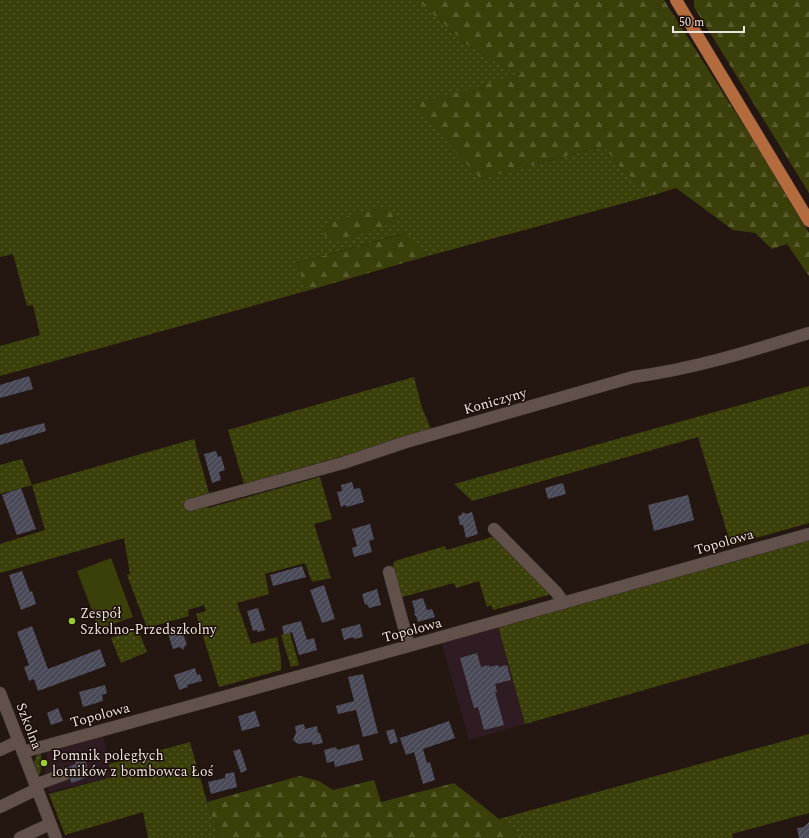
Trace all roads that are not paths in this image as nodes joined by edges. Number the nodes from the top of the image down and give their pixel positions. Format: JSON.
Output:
{"nodes":[{"id":1,"x":676,"y":0,"type":"edge"},
{"id":2,"x":809,"y":221,"type":"edge"},
{"id":3,"x":809,"y":333,"type":"edge"},
{"id":4,"x":190,"y":505,"type":"dead end"},
{"id":5,"x":494,"y":529,"type":"dead end"},
{"id":6,"x":809,"y":534,"type":"edge"},
{"id":7,"x":389,"y":572,"type":"dead end"},
{"id":8,"x":564,"y":602,"type":"junction"},
{"id":9,"x":409,"y":646,"type":"junction"},
{"id":10,"x":0,"y":693,"type":"edge"},
{"id":11,"x":21,"y":747,"type":"junction"},
{"id":12,"x":0,"y":750,"type":"edge"},
{"id":13,"x":65,"y":774,"type":"dead end"},
{"id":14,"x":36,"y":787,"type":"junction"},
{"id":15,"x":0,"y":807,"type":"edge"},
{"id":16,"x":50,"y":824,"type":"junction"},
{"id":17,"x":20,"y":838,"type":"edge"},
{"id":18,"x":56,"y":838,"type":"edge"}],
"edges":[{"from":1,"to":2,"type":"main road"},
{"from":3,"to":4,"type":"street","name":"Koniczyny"},
{"from":5,"to":8,"type":"street"},
{"from":6,"to":8,"type":"street","name":"Topolowa"},
{"from":7,"to":9,"type":"street"},
{"from":8,"to":9,"type":"street","name":"Topolowa"},
{"from":9,"to":11,"type":"street","name":"Topolowa"},
{"from":10,"to":11,"type":"street","name":"Szkolna"},
{"from":11,"to":12,"type":"street","name":"Topolowa"},
{"from":11,"to":14,"type":"street","name":"Szkolna"},
{"from":13,"to":14,"type":"street"},
{"from":14,"to":15,"type":"street"},
{"from":14,"to":16,"type":"street","name":"Szkolna"},
{"from":16,"to":17,"type":"street"},
{"from":16,"to":18,"type":"street","name":"Szkolna"}]}
